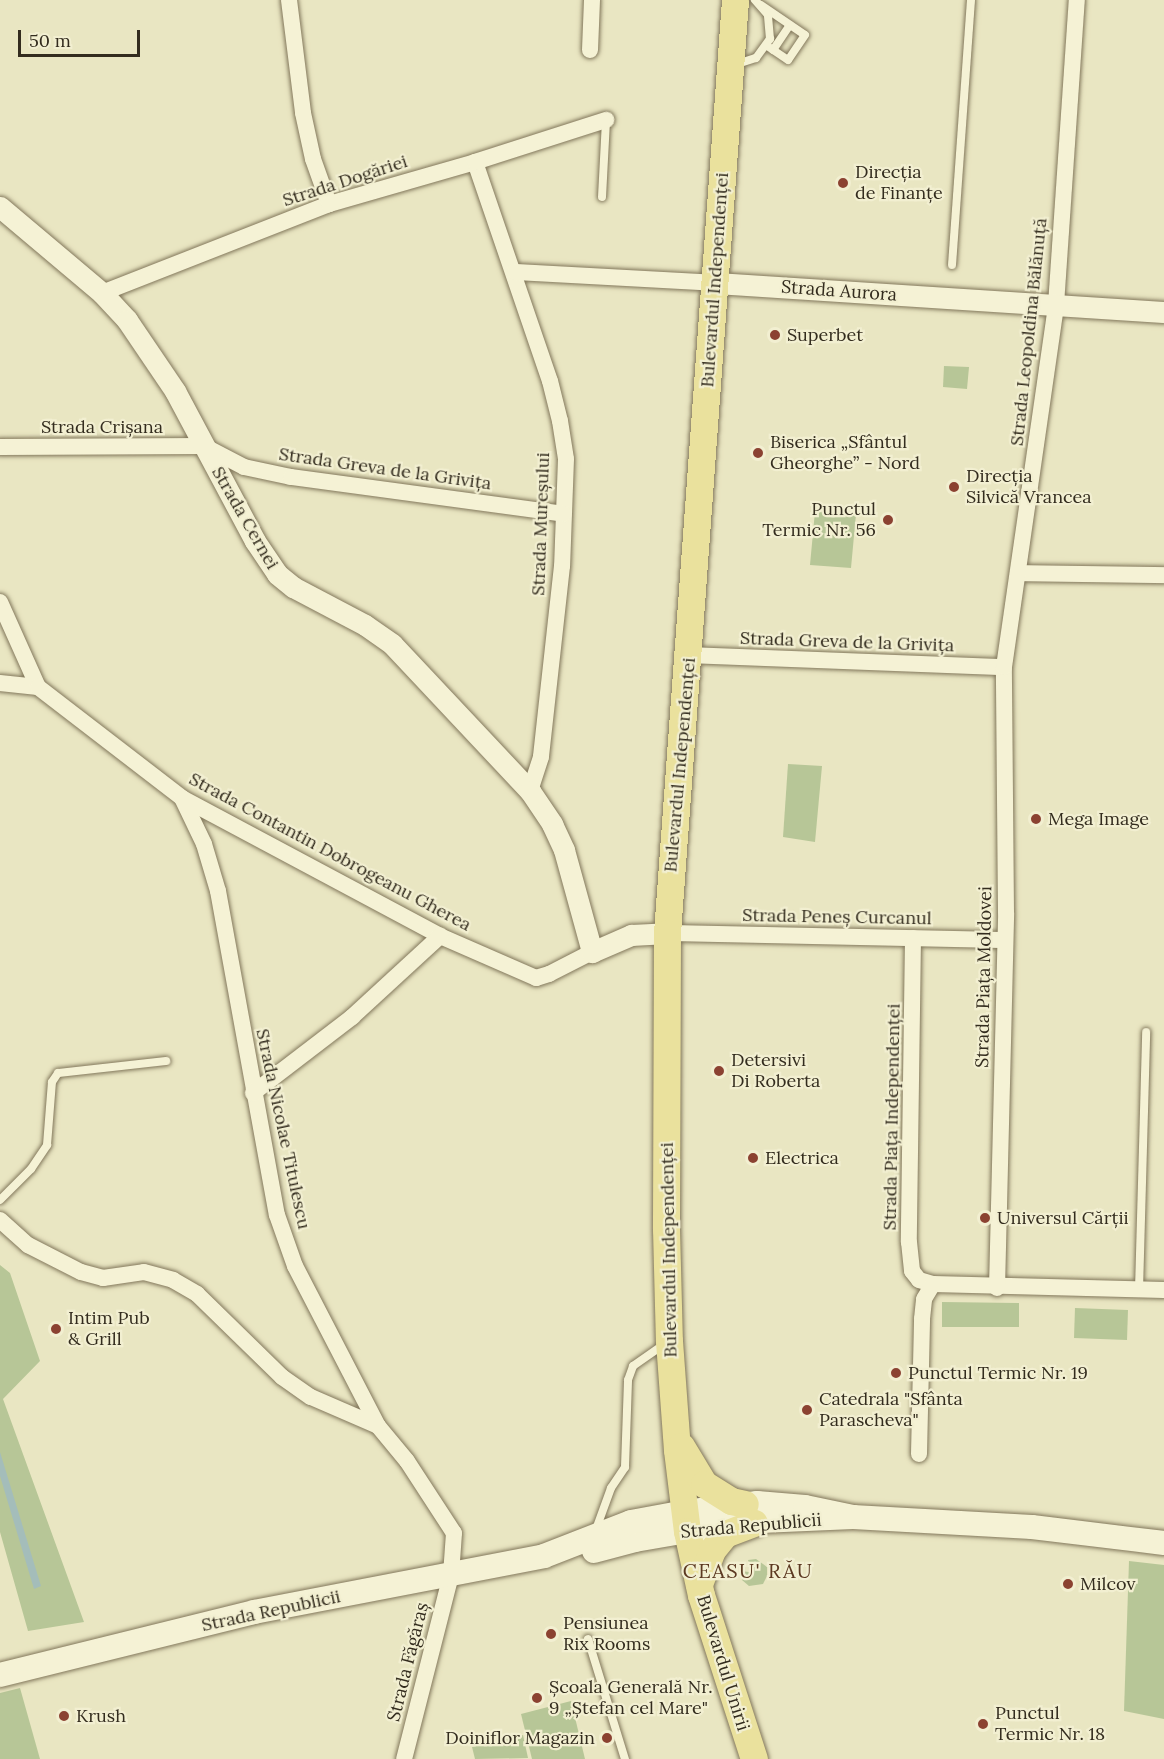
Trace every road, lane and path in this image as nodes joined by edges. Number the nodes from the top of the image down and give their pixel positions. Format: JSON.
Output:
{"nodes":[{"id":1,"x":592,"y":0,"type":"edge"},
{"id":2,"x":971,"y":0,"type":"edge"},
{"id":3,"x":1077,"y":0,"type":"edge"},
{"id":4,"x":291,"y":1,"type":"edge"},
{"id":5,"x":750,"y":2,"type":"edge"},
{"id":6,"x":790,"y":25,"type":"junction"},
{"id":7,"x":770,"y":48,"type":"junction"},
{"id":8,"x":590,"y":50,"type":"dead end"},
{"id":9,"x":731,"y":65,"type":"junction"},
{"id":10,"x":606,"y":120,"type":"joint"},
{"id":11,"x":475,"y":162,"type":"junction"},
{"id":12,"x":602,"y":197,"type":"dead end"},
{"id":13,"x":329,"y":204,"type":"junction"},
{"id":14,"x":0,"y":207,"type":"edge"},
{"id":15,"x":952,"y":265,"type":"dead end"},
{"id":16,"x":515,"y":272,"type":"junction"},
{"id":17,"x":715,"y":283,"type":"junction"},
{"id":18,"x":102,"y":293,"type":"junction"},
{"id":19,"x":1056,"y":305,"type":"junction"},
{"id":20,"x":1164,"y":312,"type":"edge"},
{"id":21,"x":204,"y":446,"type":"junction"},
{"id":22,"x":0,"y":447,"type":"edge"},
{"id":23,"x":564,"y":514,"type":"junction"},
{"id":24,"x":1018,"y":573,"type":"junction"},
{"id":25,"x":1164,"y":575,"type":"edge"},
{"id":26,"x":0,"y":602,"type":"edge"},
{"id":27,"x":689,"y":656,"type":"junction"},
{"id":28,"x":1004,"y":667,"type":"junction"},
{"id":29,"x":0,"y":684,"type":"edge"},
{"id":30,"x":38,"y":687,"type":"junction"},
{"id":31,"x":530,"y":791,"type":"junction"},
{"id":32,"x":182,"y":798,"type":"junction"},
{"id":33,"x":667,"y":933,"type":"junction"},
{"id":34,"x":440,"y":936,"type":"junction"},
{"id":35,"x":913,"y":938,"type":"junction"},
{"id":36,"x":1005,"y":940,"type":"junction"},
{"id":37,"x":592,"y":952,"type":"junction"},
{"id":38,"x":1146,"y":1032,"type":"dead end"},
{"id":39,"x":166,"y":1061,"type":"dead end"},
{"id":40,"x":253,"y":1093,"type":"junction"},
{"id":41,"x":0,"y":1200,"type":"edge"},
{"id":42,"x":0,"y":1220,"type":"edge"},
{"id":43,"x":933,"y":1284,"type":"junction"},
{"id":44,"x":997,"y":1288,"type":"junction"},
{"id":45,"x":1138,"y":1290,"type":"junction"},
{"id":46,"x":1164,"y":1290,"type":"edge"},
{"id":47,"x":669,"y":1341,"type":"junction"},
{"id":48,"x":378,"y":1426,"type":"junction"},
{"id":49,"x":677,"y":1439,"type":"junction"},
{"id":50,"x":919,"y":1454,"type":"dead end"},
{"id":51,"x":750,"y":1513,"type":"junction"},
{"id":52,"x":686,"y":1521,"type":"junction"},
{"id":53,"x":593,"y":1537,"type":"junction"},
{"id":54,"x":1164,"y":1543,"type":"edge"},
{"id":55,"x":544,"y":1556,"type":"junction"},
{"id":56,"x":451,"y":1575,"type":"junction"},
{"id":57,"x":699,"y":1584,"type":"junction"},
{"id":58,"x":588,"y":1639,"type":"dead end"},
{"id":59,"x":0,"y":1675,"type":"edge"},
{"id":60,"x":404,"y":1759,"type":"edge"},
{"id":61,"x":625,"y":1759,"type":"edge"},
{"id":62,"x":754,"y":1759,"type":"edge"}],
"edges":[{"from":1,"to":8,"type":"street"},
{"from":2,"to":15,"type":"lane"},
{"from":3,"to":19,"type":"street","name":"Strada Leopoldina Bălănuță"},
{"from":4,"to":13,"type":"street"},
{"from":5,"to":6,"type":"lane"},
{"from":5,"to":7,"type":"lane"},
{"from":5,"to":9,"type":"main road","name":"Bulevardul Independenței"},
{"from":6,"to":7,"type":"lane"},
{"from":6,"to":7,"type":"lane"},
{"from":7,"to":9,"type":"lane"},
{"from":9,"to":17,"type":"main road","name":"Bulevardul Independenței"},
{"from":10,"to":11,"type":"street","name":"Strada Dogăriei"},
{"from":10,"to":12,"type":"lane"},
{"from":11,"to":13,"type":"street","name":"Strada Dogăriei"},
{"from":11,"to":16,"type":"street","name":"Strada Mureșului"},
{"from":13,"to":18,"type":"street","name":"Strada Dogăriei"},
{"from":14,"to":18,"type":"street","name":"Strada Cernei"},
{"from":16,"to":17,"type":"street","name":"Strada Aurora"},
{"from":16,"to":23,"type":"street","name":"Strada Mureșului"},
{"from":17,"to":19,"type":"street","name":"Strada Aurora"},
{"from":17,"to":27,"type":"main road","name":"Bulevardul Independenței"},
{"from":18,"to":21,"type":"street","name":"Strada Cernei"},
{"from":19,"to":20,"type":"street","name":"Strada Aurora"},
{"from":19,"to":24,"type":"street","name":"Strada Leopoldina Bălănuță"},
{"from":21,"to":22,"type":"street","name":"Strada Crișana"},
{"from":21,"to":23,"type":"street","name":"Strada Greva de la Grivița"},
{"from":21,"to":31,"type":"street","name":"Strada Cernei"},
{"from":23,"to":31,"type":"street","name":"Strada Mureșului"},
{"from":24,"to":25,"type":"street"},
{"from":24,"to":28,"type":"street","name":"Strada Leopoldina Bălănuță"},
{"from":26,"to":30,"type":"street"},
{"from":27,"to":28,"type":"street","name":"Strada Greva de la Grivița"},
{"from":27,"to":33,"type":"main road","name":"Bulevardul Independenței"},
{"from":28,"to":36,"type":"street","name":"Strada Piața Moldovei"},
{"from":29,"to":30,"type":"street"},
{"from":30,"to":32,"type":"street","name":"Strada Contantin Dobrogeanu Gherea"},
{"from":31,"to":37,"type":"street","name":"Strada Cernei"},
{"from":32,"to":34,"type":"street","name":"Strada Contantin Dobrogeanu Gherea"},
{"from":32,"to":40,"type":"street","name":"Strada Nicolae Titulescu"},
{"from":33,"to":35,"type":"street","name":"Strada Peneș Curcanul"},
{"from":33,"to":37,"type":"street"},
{"from":33,"to":47,"type":"main road","name":"Bulevardul Independenței"},
{"from":34,"to":37,"type":"street","name":"Strada Contantin Dobrogeanu Gherea"},
{"from":34,"to":40,"type":"street"},
{"from":35,"to":36,"type":"street","name":"Strada Peneș Curcanul"},
{"from":35,"to":43,"type":"street","name":"Strada Piața Independenței"},
{"from":36,"to":44,"type":"street","name":"Strada Piața Moldovei"},
{"from":38,"to":45,"type":"lane"},
{"from":39,"to":41,"type":"lane"},
{"from":40,"to":48,"type":"street","name":"Strada Nicolae Titulescu"},
{"from":42,"to":48,"type":"street"},
{"from":43,"to":44,"type":"street"},
{"from":43,"to":50,"type":"street"},
{"from":44,"to":45,"type":"street"},
{"from":45,"to":46,"type":"street"},
{"from":47,"to":49,"type":"main road","name":"Bulevardul Independenței"},
{"from":47,"to":53,"type":"lane"},
{"from":48,"to":56,"type":"street","name":"Strada Nicolae Titulescu"},
{"from":49,"to":51,"type":"main road"},
{"from":49,"to":52,"type":"main road","name":"Bulevardul Independenței"},
{"from":51,"to":52,"type":"main road","name":"Strada Republicii"},
{"from":51,"to":54,"type":"main road","name":"Strada Republicii"},
{"from":51,"to":57,"type":"main road"},
{"from":52,"to":53,"type":"main road","name":"Strada Republicii"},
{"from":52,"to":55,"type":"main road","name":"Strada Republicii"},
{"from":52,"to":57,"type":"main road","name":"Bulevardul Unirii"},
{"from":53,"to":55,"type":"main road","name":"Strada Republicii"},
{"from":55,"to":56,"type":"main road","name":"Strada Republicii"},
{"from":56,"to":59,"type":"main road","name":"Strada Republicii"},
{"from":56,"to":60,"type":"street","name":"Strada Făgăraș"},
{"from":57,"to":62,"type":"main road","name":"Bulevardul Unirii"},
{"from":58,"to":61,"type":"lane"}]}
